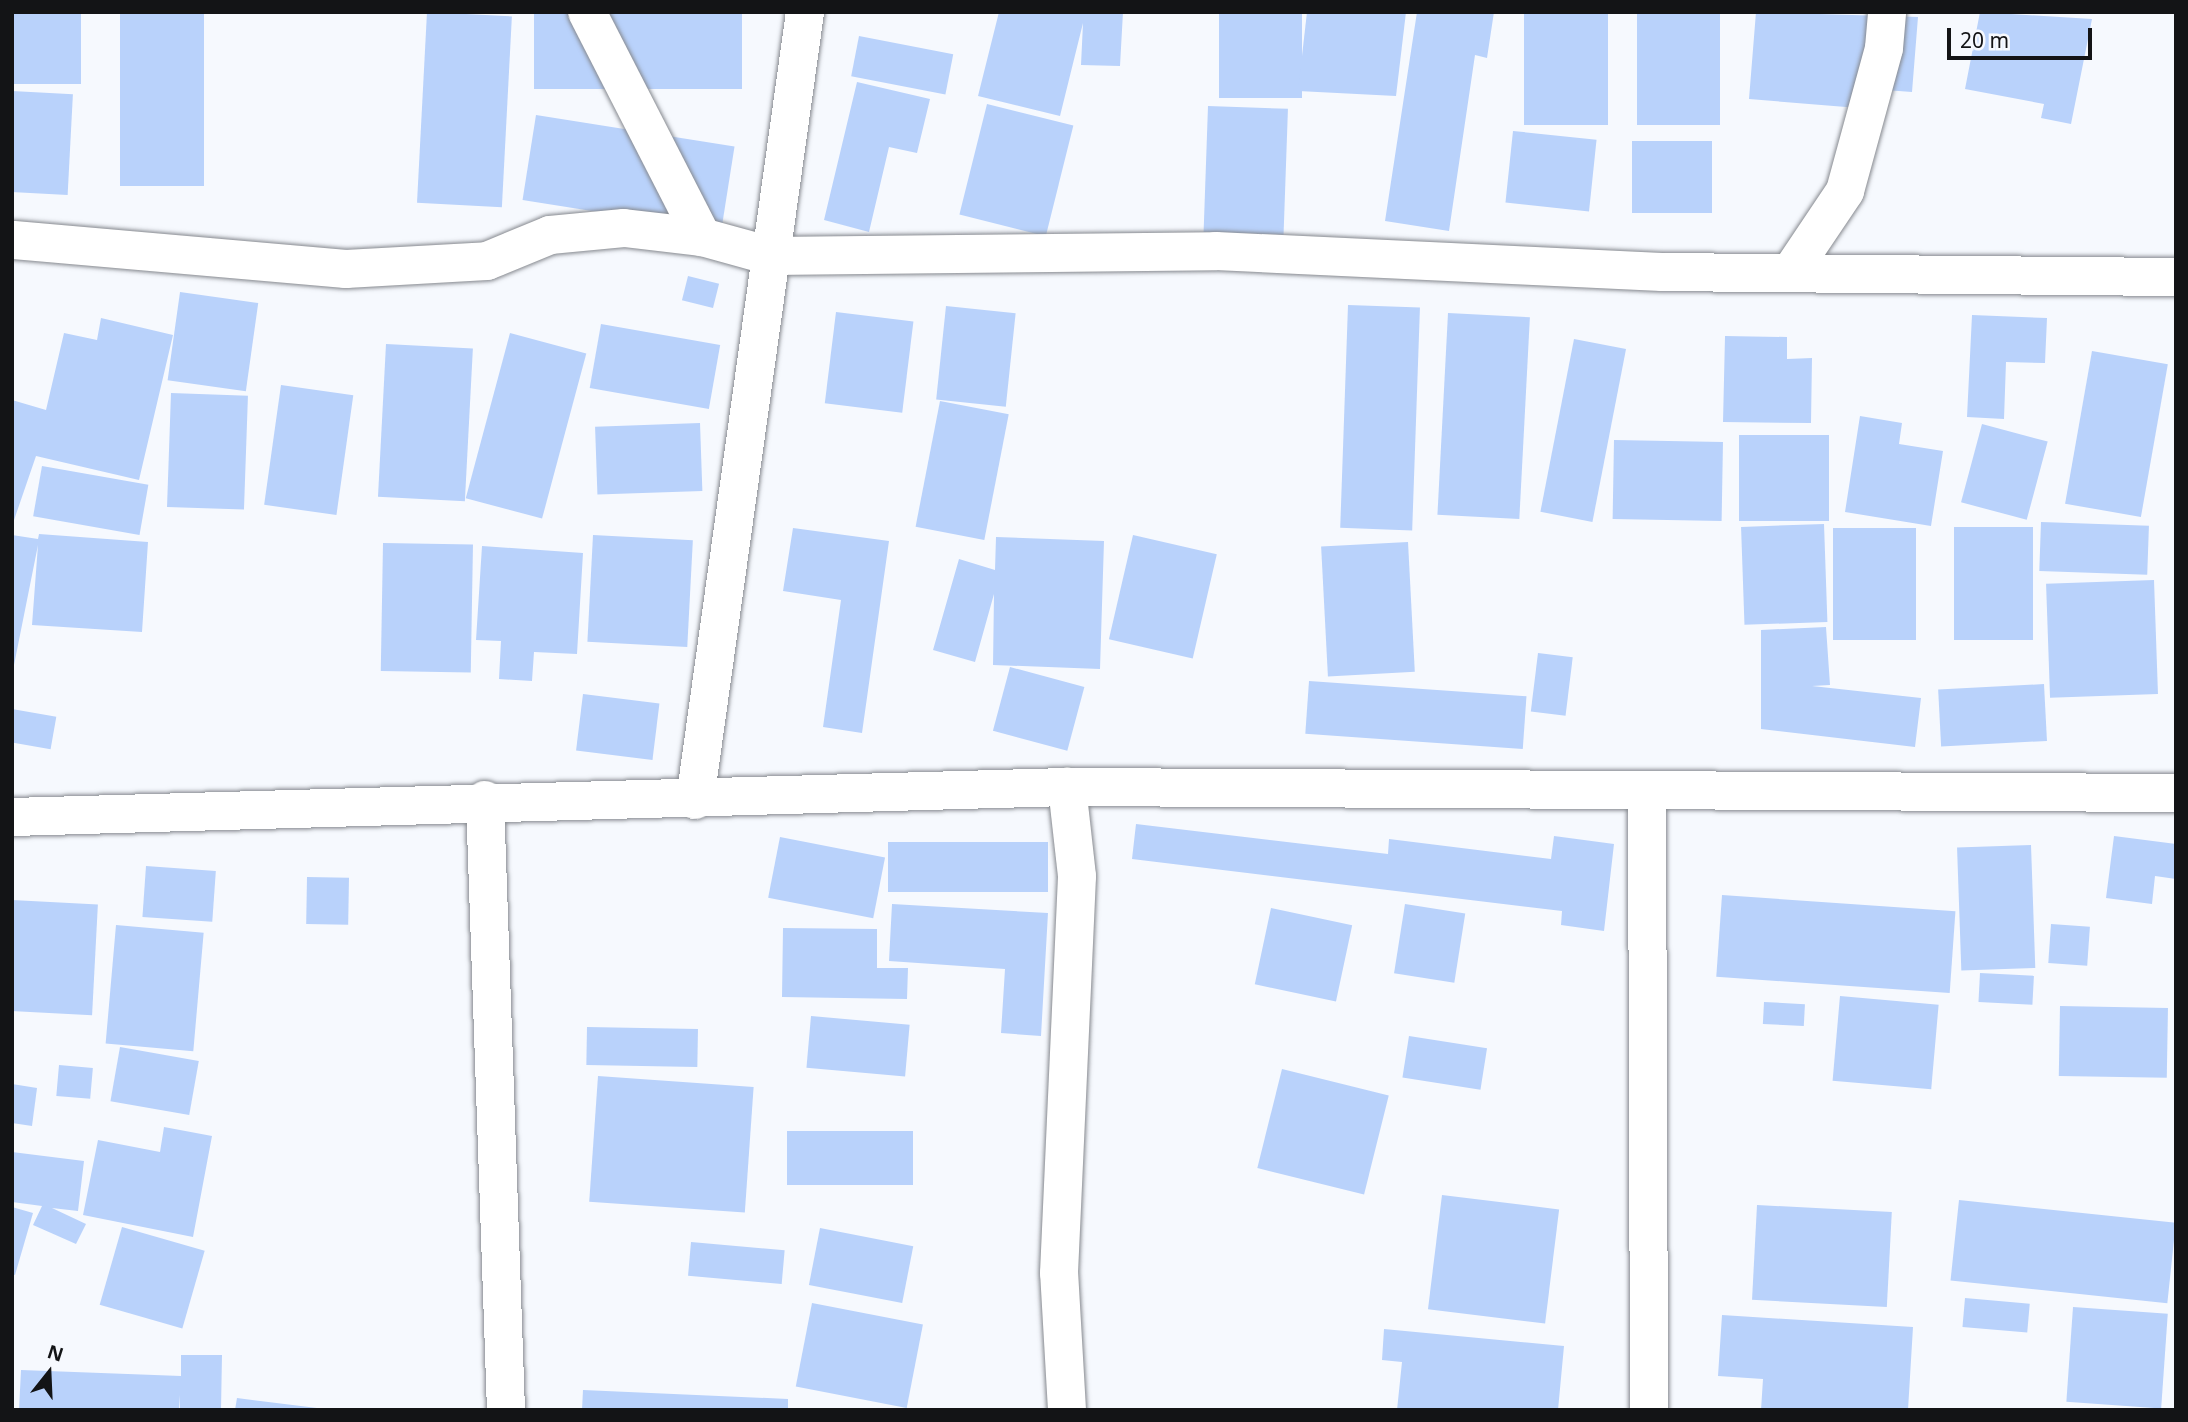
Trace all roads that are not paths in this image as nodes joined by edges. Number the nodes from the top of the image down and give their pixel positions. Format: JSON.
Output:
{"nodes":[{"id":1,"x":587,"y":12,"type":"edge"},
{"id":2,"x":805,"y":12,"type":"edge"},
{"id":3,"x":1887,"y":12,"type":"edge"},
{"id":4,"x":702,"y":237,"type":"junction"},
{"id":5,"x":13,"y":239,"type":"edge"},
{"id":6,"x":771,"y":256,"type":"junction"},
{"id":7,"x":1790,"y":273,"type":"junction"},
{"id":8,"x":2176,"y":277,"type":"edge"},
{"id":9,"x":1067,"y":787,"type":"junction"},
{"id":10,"x":2176,"y":793,"type":"edge"},
{"id":11,"x":1647,"y":795,"type":"junction"},
{"id":12,"x":485,"y":800,"type":"junction"},
{"id":13,"x":695,"y":800,"type":"junction"},
{"id":14,"x":12,"y":817,"type":"edge"},
{"id":15,"x":506,"y":1410,"type":"edge"},
{"id":16,"x":1067,"y":1410,"type":"edge"},
{"id":17,"x":1649,"y":1410,"type":"edge"}],
"edges":[{"from":1,"to":4,"type":"street"},
{"from":2,"to":6,"type":"street"},
{"from":3,"to":7,"type":"street"},
{"from":4,"to":5,"type":"street"},
{"from":4,"to":6,"type":"street"},
{"from":6,"to":7,"type":"street"},
{"from":6,"to":13,"type":"street"},
{"from":7,"to":8,"type":"street"},
{"from":9,"to":11,"type":"street"},
{"from":9,"to":13,"type":"street"},
{"from":9,"to":16,"type":"street"},
{"from":10,"to":11,"type":"street"},
{"from":11,"to":17,"type":"street"},
{"from":12,"to":13,"type":"street"},
{"from":12,"to":14,"type":"street"},
{"from":12,"to":15,"type":"street"}]}
